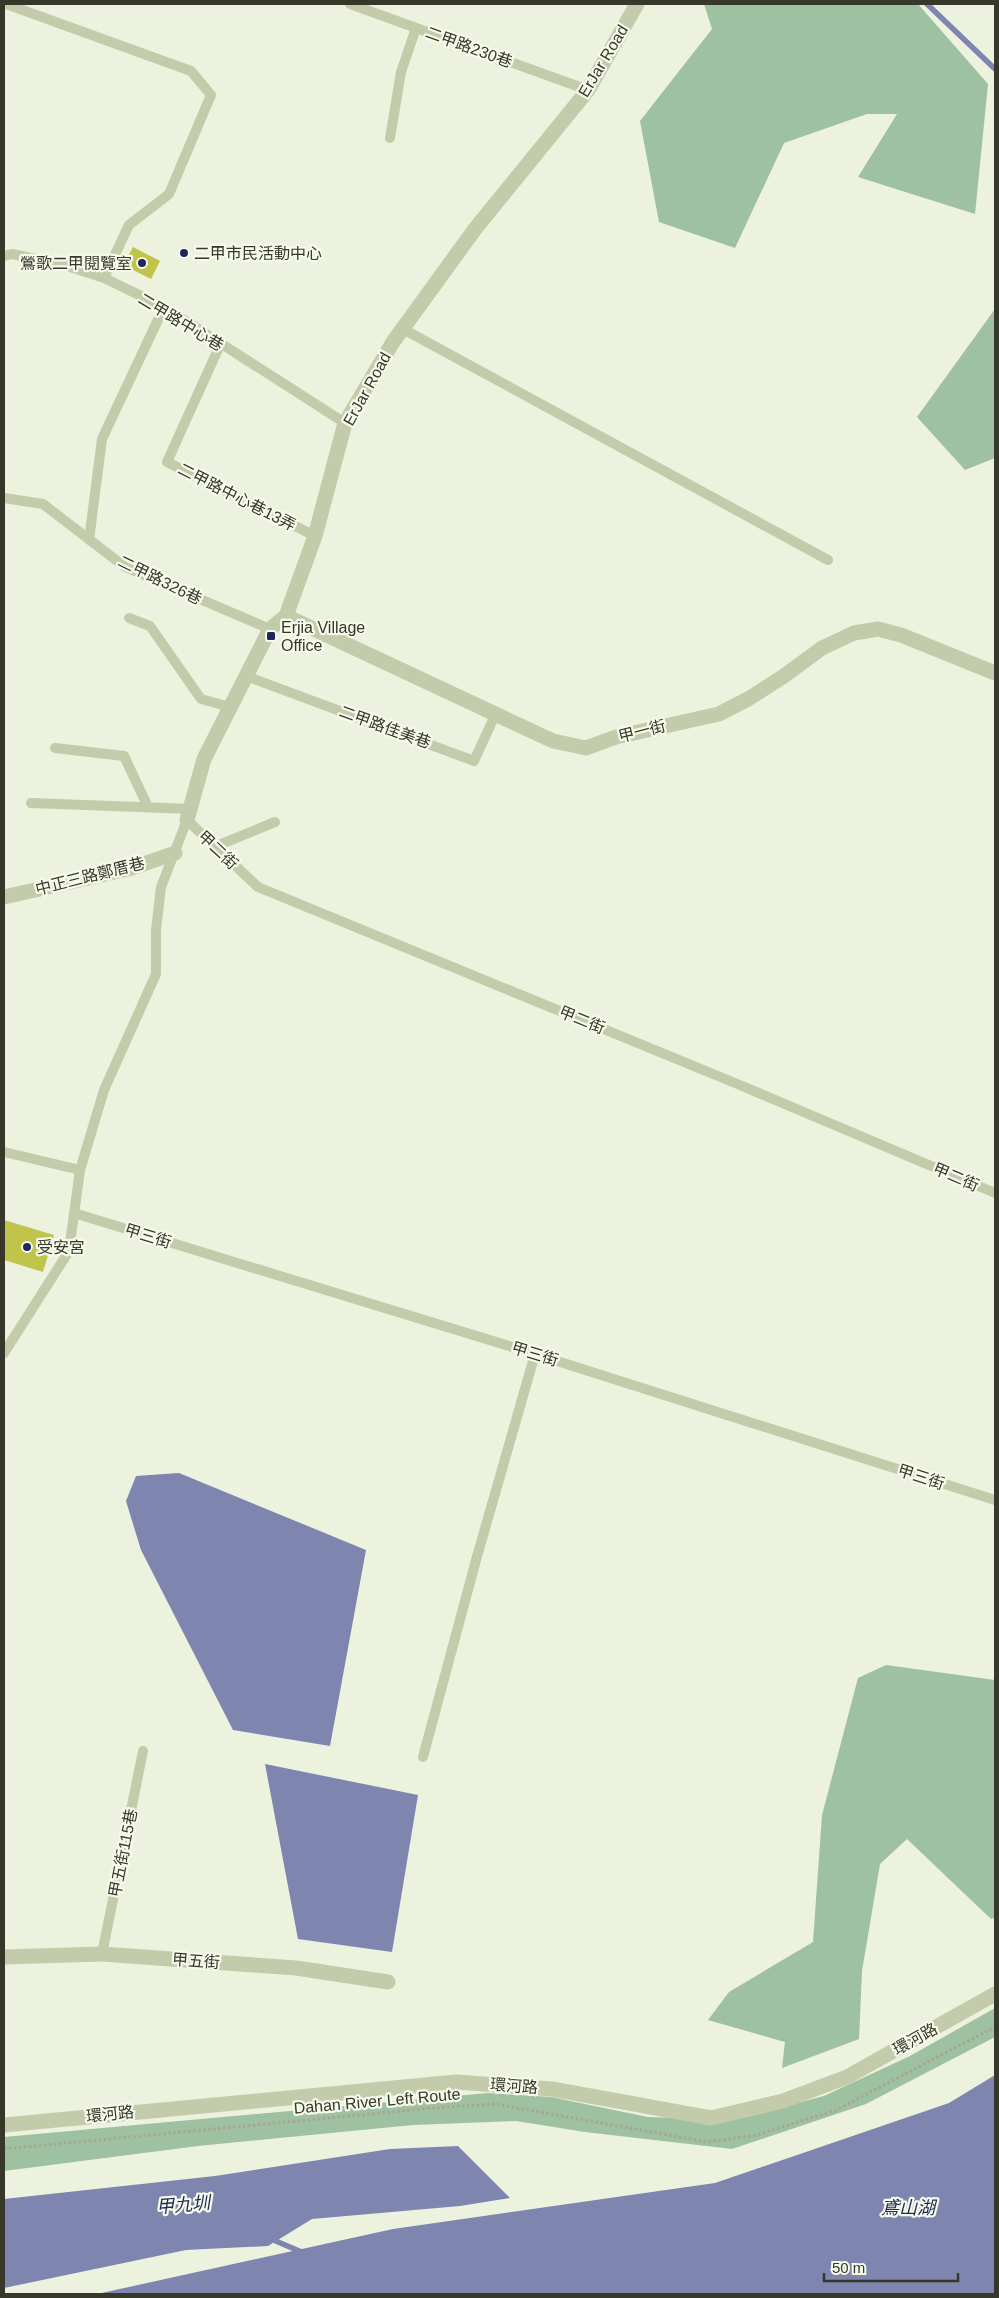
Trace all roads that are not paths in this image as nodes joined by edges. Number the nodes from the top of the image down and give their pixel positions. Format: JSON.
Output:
{"nodes":[{"id":1,"x":6,"y":4,"type":"edge"},
{"id":2,"x":350,"y":4,"type":"edge"},
{"id":3,"x":637,"y":4,"type":"edge"},
{"id":4,"x":416,"y":28,"type":"junction"},
{"id":5,"x":588,"y":90,"type":"junction"},
{"id":6,"x":390,"y":138,"type":"dead end"},
{"id":7,"x":4,"y":256,"type":"edge"},
{"id":8,"x":104,"y":278,"type":"junction"},
{"id":9,"x":164,"y":307,"type":"junction"},
{"id":10,"x":403,"y":328,"type":"junction"},
{"id":11,"x":220,"y":346,"type":"junction"},
{"id":12,"x":345,"y":423,"type":"junction"},
{"id":13,"x":4,"y":498,"type":"edge"},
{"id":14,"x":315,"y":536,"type":"junction"},
{"id":15,"x":89,"y":540,"type":"junction"},
{"id":16,"x":828,"y":560,"type":"dead end"},
{"id":17,"x":286,"y":616,"type":"junction"},
{"id":18,"x":129,"y":618,"type":"dead end"},
{"id":19,"x":270,"y":629,"type":"junction"},
{"id":20,"x":995,"y":673,"type":"edge"},
{"id":21,"x":246,"y":676,"type":"junction"},
{"id":22,"x":230,"y":707,"type":"junction"},
{"id":23,"x":496,"y":713,"type":"junction"},
{"id":24,"x":54,"y":748,"type":"dead end"},
{"id":25,"x":30,"y":803,"type":"dead end"},
{"id":26,"x":148,"y":807,"type":"junction"},
{"id":27,"x":190,"y":815,"type":"junction"},
{"id":28,"x":275,"y":822,"type":"dead end"},
{"id":29,"x":214,"y":847,"type":"junction"},
{"id":30,"x":175,"y":853,"type":"junction"},
{"id":31,"x":4,"y":897,"type":"edge"},
{"id":32,"x":4,"y":1152,"type":"edge"},
{"id":33,"x":80,"y":1170,"type":"junction"},
{"id":34,"x":995,"y":1193,"type":"edge"},
{"id":35,"x":74,"y":1213,"type":"junction"},
{"id":36,"x":4,"y":1353,"type":"edge"},
{"id":37,"x":535,"y":1354,"type":"junction"},
{"id":38,"x":995,"y":1500,"type":"edge"},
{"id":39,"x":143,"y":1752,"type":"dead end"},
{"id":40,"x":423,"y":1757,"type":"dead end"},
{"id":41,"x":102,"y":1954,"type":"junction"},
{"id":42,"x":4,"y":1957,"type":"edge"},
{"id":43,"x":388,"y":1982,"type":"dead end"},
{"id":44,"x":995,"y":1994,"type":"edge"},
{"id":45,"x":4,"y":2125,"type":"edge"}],
"edges":[{"from":1,"to":8,"type":"lane"},
{"from":2,"to":4,"type":"lane","name":"二甲路230巷"},
{"from":3,"to":5,"type":"street","name":"ErJar Road"},
{"from":4,"to":5,"type":"lane","name":"二甲路230巷"},
{"from":4,"to":6,"type":"lane"},
{"from":5,"to":10,"type":"street","name":"ErJar Road"},
{"from":7,"to":8,"type":"lane","name":"二甲路中心巷"},
{"from":8,"to":9,"type":"lane","name":"二甲路中心巷"},
{"from":9,"to":11,"type":"lane","name":"二甲路中心巷"},
{"from":9,"to":15,"type":"lane"},
{"from":10,"to":12,"type":"street","name":"ErJar Road"},
{"from":10,"to":16,"type":"lane"},
{"from":11,"to":12,"type":"lane","name":"二甲路中心巷"},
{"from":11,"to":14,"type":"lane","name":"二甲路中心巷13弄"},
{"from":12,"to":14,"type":"street","name":"ErJar Road"},
{"from":13,"to":15,"type":"lane","name":"二甲路326巷"},
{"from":14,"to":17,"type":"street","name":"ErJar Road"},
{"from":15,"to":19,"type":"lane","name":"二甲路326巷"},
{"from":17,"to":19,"type":"street"},
{"from":17,"to":23,"type":"street","name":"甲一街"},
{"from":18,"to":22,"type":"lane"},
{"from":19,"to":21,"type":"street"},
{"from":20,"to":23,"type":"street","name":"甲一街"},
{"from":21,"to":22,"type":"street"},
{"from":21,"to":23,"type":"lane","name":"二甲路佳美巷"},
{"from":22,"to":27,"type":"street"},
{"from":24,"to":26,"type":"lane"},
{"from":25,"to":26,"type":"lane"},
{"from":26,"to":27,"type":"lane"},
{"from":27,"to":29,"type":"lane","name":"甲二街"},
{"from":27,"to":30,"type":"lane"},
{"from":28,"to":29,"type":"lane"},
{"from":29,"to":34,"type":"lane","name":"甲二街"},
{"from":30,"to":31,"type":"street","name":"中正三路鄭厝巷"},
{"from":30,"to":33,"type":"lane"},
{"from":32,"to":33,"type":"lane"},
{"from":33,"to":35,"type":"lane"},
{"from":35,"to":36,"type":"lane"},
{"from":35,"to":37,"type":"lane","name":"甲三街"},
{"from":37,"to":38,"type":"lane","name":"甲三街"},
{"from":37,"to":40,"type":"lane"},
{"from":39,"to":41,"type":"lane","name":"甲五街115巷"},
{"from":41,"to":42,"type":"street","name":"甲五街"},
{"from":41,"to":43,"type":"street","name":"甲五街"},
{"from":44,"to":45,"type":"street","name":"環河路"}]}
